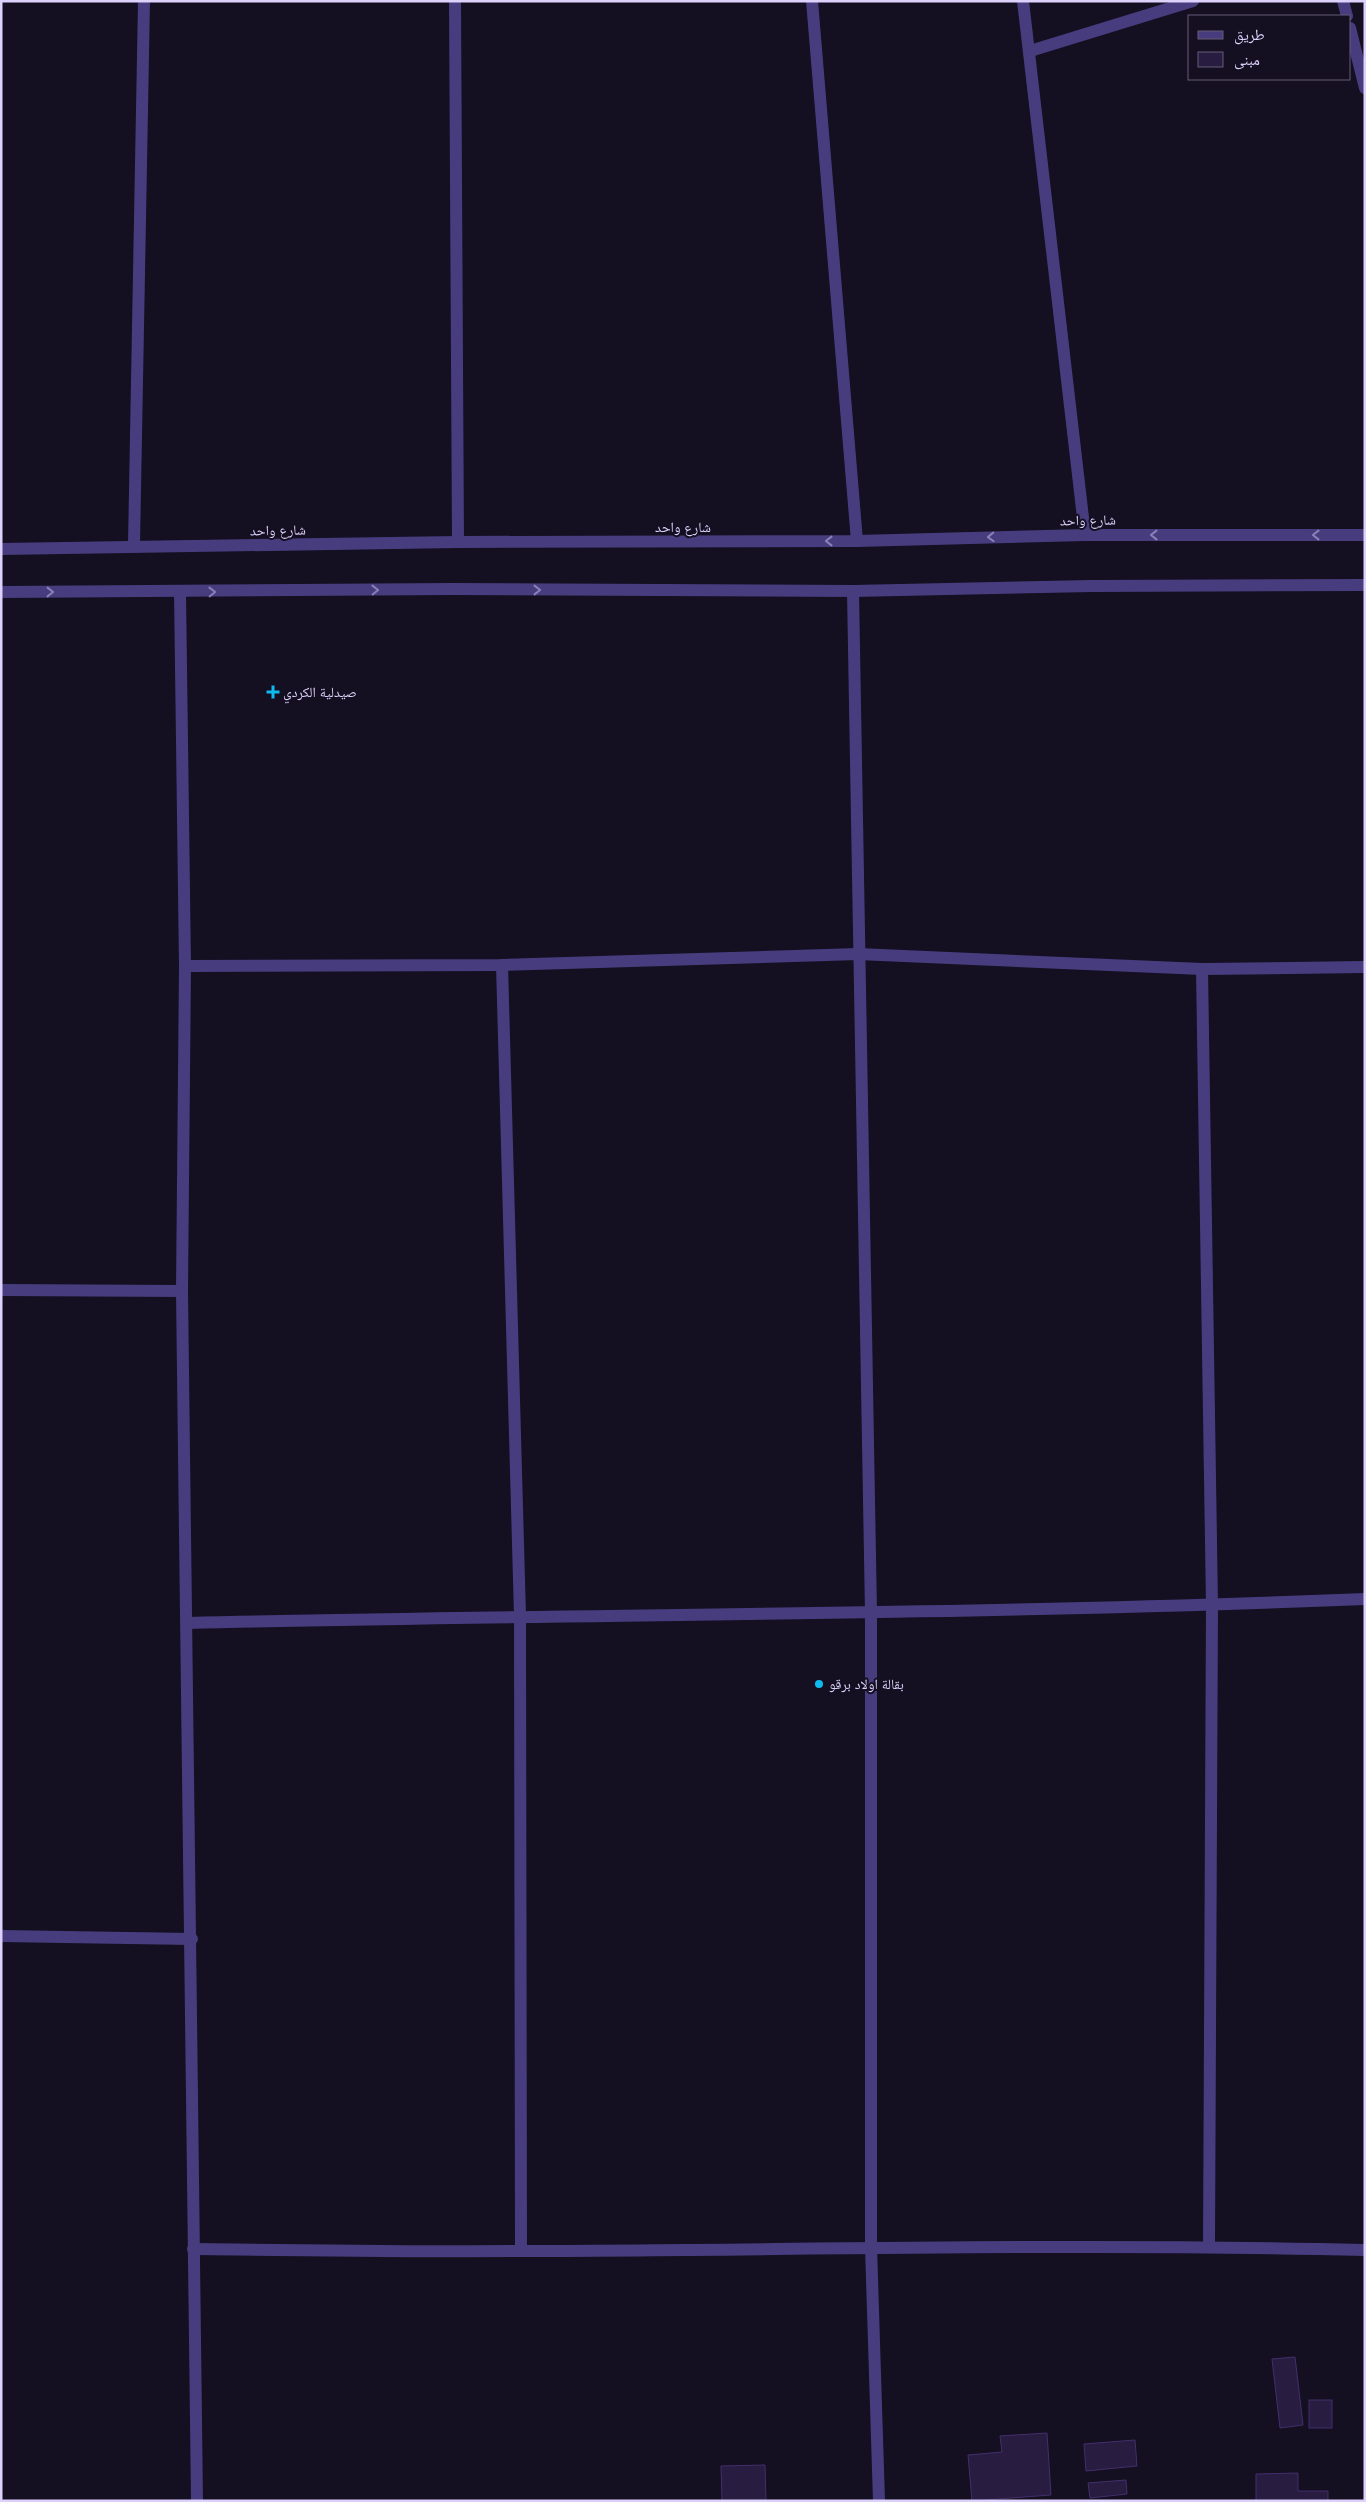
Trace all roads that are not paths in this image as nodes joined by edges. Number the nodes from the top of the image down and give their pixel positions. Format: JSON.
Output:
{"nodes":[{"id":1,"x":144,"y":1,"type":"edge"},
{"id":2,"x":455,"y":1,"type":"edge"},
{"id":3,"x":812,"y":1,"type":"edge"},
{"id":4,"x":1023,"y":1,"type":"edge"},
{"id":5,"x":1193,"y":1,"type":"edge"},
{"id":6,"x":1343,"y":1,"type":"edge"},
{"id":7,"x":1347,"y":15,"type":"edge"},
{"id":8,"x":1351,"y":32,"type":"edge"},
{"id":9,"x":1030,"y":50,"type":"junction"},
{"id":10,"x":1365,"y":88,"type":"edge"},
{"id":11,"x":1086,"y":534,"type":"junction"},
{"id":12,"x":1365,"y":535,"type":"edge"},
{"id":13,"x":458,"y":542,"type":"junction"},
{"id":14,"x":858,"y":542,"type":"junction"},
{"id":15,"x":134,"y":545,"type":"junction"},
{"id":16,"x":1,"y":549,"type":"edge"},
{"id":17,"x":1365,"y":585,"type":"edge"},
{"id":18,"x":853,"y":591,"type":"junction"},
{"id":19,"x":1,"y":592,"type":"edge"},
{"id":20,"x":180,"y":592,"type":"junction"},
{"id":21,"x":858,"y":954,"type":"junction"},
{"id":22,"x":502,"y":965,"type":"junction"},
{"id":23,"x":184,"y":966,"type":"junction"},
{"id":24,"x":1365,"y":967,"type":"edge"},
{"id":25,"x":1202,"y":969,"type":"junction"},
{"id":26,"x":1,"y":1290,"type":"edge"},
{"id":27,"x":182,"y":1291,"type":"junction"},
{"id":28,"x":1365,"y":1599,"type":"edge"},
{"id":29,"x":1212,"y":1605,"type":"junction"},
{"id":30,"x":871,"y":1613,"type":"junction"},
{"id":31,"x":520,"y":1616,"type":"junction"},
{"id":32,"x":188,"y":1624,"type":"junction"},
{"id":33,"x":1,"y":1936,"type":"edge"},
{"id":34,"x":192,"y":1939,"type":"junction"},
{"id":35,"x":1209,"y":2246,"type":"junction"},
{"id":36,"x":871,"y":2247,"type":"junction"},
{"id":37,"x":193,"y":2249,"type":"junction"},
{"id":38,"x":1365,"y":2250,"type":"edge"},
{"id":39,"x":521,"y":2251,"type":"junction"},
{"id":40,"x":197,"y":2501,"type":"edge"},
{"id":41,"x":879,"y":2501,"type":"edge"}],
"edges":[{"from":1,"to":15,"type":"street"},
{"from":2,"to":13,"type":"street"},
{"from":3,"to":14,"type":"street"},
{"from":4,"to":9,"type":"street"},
{"from":5,"to":9,"type":"street"},
{"from":6,"to":7,"type":"street"},
{"from":8,"to":10,"type":"street"},
{"from":9,"to":11,"type":"street"},
{"from":12,"to":11,"type":"street","name":"شارع واحد","one_way":true},
{"from":11,"to":14,"type":"street","name":"شارع واحد","one_way":true},
{"from":14,"to":13,"type":"street","name":"شارع واحد","one_way":true},
{"from":13,"to":15,"type":"street","name":"شارع واحد"},
{"from":15,"to":16,"type":"street","name":"شارع واحد"},
{"from":17,"to":18,"type":"street"},
{"from":20,"to":18,"type":"street","one_way":true},
{"from":18,"to":21,"type":"street"},
{"from":19,"to":20,"type":"street","one_way":true},
{"from":20,"to":23,"type":"street"},
{"from":21,"to":22,"type":"street"},
{"from":21,"to":25,"type":"street"},
{"from":21,"to":30,"type":"street"},
{"from":22,"to":23,"type":"street"},
{"from":22,"to":31,"type":"street"},
{"from":23,"to":27,"type":"street"},
{"from":24,"to":25,"type":"street"},
{"from":25,"to":29,"type":"street"},
{"from":26,"to":27,"type":"street"},
{"from":27,"to":32,"type":"street"},
{"from":28,"to":29,"type":"street"},
{"from":29,"to":30,"type":"street"},
{"from":29,"to":35,"type":"street"},
{"from":30,"to":31,"type":"street"},
{"from":30,"to":36,"type":"street"},
{"from":31,"to":32,"type":"street"},
{"from":31,"to":39,"type":"street"},
{"from":32,"to":34,"type":"street"},
{"from":33,"to":34,"type":"street"},
{"from":34,"to":37,"type":"street"},
{"from":35,"to":36,"type":"street"},
{"from":35,"to":38,"type":"street"},
{"from":36,"to":39,"type":"street"},
{"from":36,"to":41,"type":"street"},
{"from":37,"to":39,"type":"street"},
{"from":37,"to":40,"type":"street"}]}
